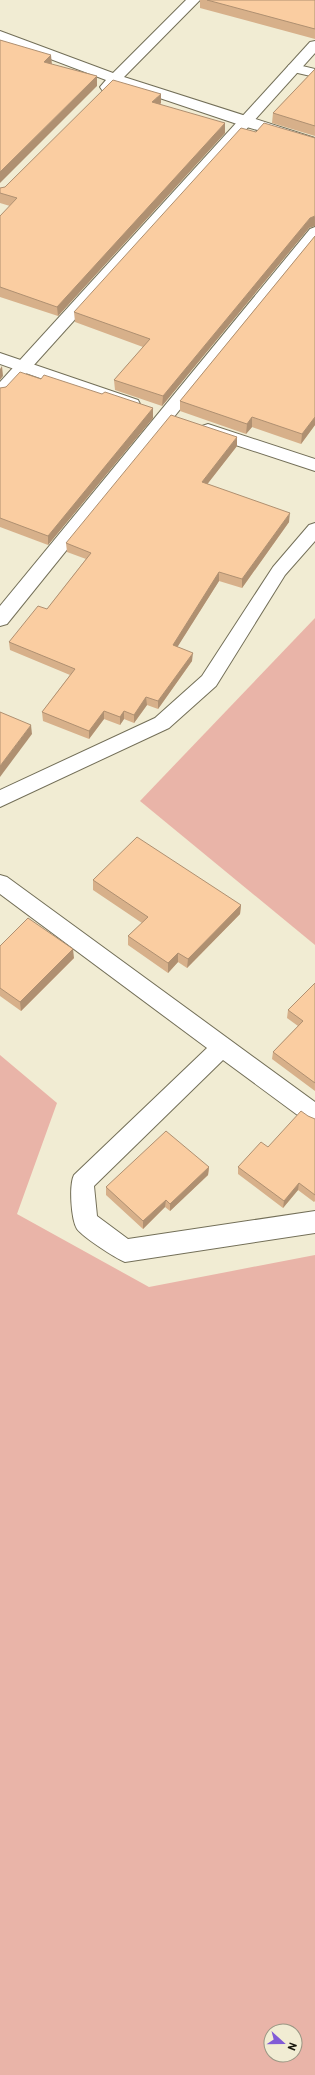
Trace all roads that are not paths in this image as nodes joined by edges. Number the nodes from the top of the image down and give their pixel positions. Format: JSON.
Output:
{"nodes":[{"id":1,"x":193,"y":0,"type":"edge"},
{"id":2,"x":2,"y":39,"type":"edge"},
{"id":3,"x":315,"y":45,"type":"edge"},
{"id":4,"x":294,"y":68,"type":"junction"},
{"id":5,"x":315,"y":74,"type":"edge"},
{"id":6,"x":116,"y":79,"type":"junction"},
{"id":7,"x":99,"y":95,"type":"edge"},
{"id":8,"x":245,"y":122,"type":"junction"},
{"id":9,"x":315,"y":143,"type":"edge"},
{"id":10,"x":315,"y":232,"type":"edge"},
{"id":11,"x":0,"y":358,"type":"edge"},
{"id":12,"x":23,"y":366,"type":"junction"},
{"id":13,"x":0,"y":392,"type":"edge"},
{"id":14,"x":181,"y":420,"type":"junction"},
{"id":15,"x":315,"y":465,"type":"edge"},
{"id":16,"x":315,"y":529,"type":"edge"},
{"id":17,"x":0,"y":619,"type":"edge"},
{"id":18,"x":0,"y":799,"type":"edge"},
{"id":19,"x":0,"y":882,"type":"edge"},
{"id":20,"x":222,"y":1047,"type":"junction"},
{"id":21,"x":315,"y":1115,"type":"edge"},
{"id":22,"x":315,"y":1222,"type":"edge"}],
"edges":[{"from":1,"to":6,"type":"street"},
{"from":2,"to":6,"type":"street"},
{"from":3,"to":4,"type":"street"},
{"from":4,"to":5,"type":"street"},
{"from":4,"to":8,"type":"street"},
{"from":6,"to":7,"type":"street"},
{"from":6,"to":8,"type":"street"},
{"from":8,"to":9,"type":"street"},
{"from":8,"to":12,"type":"street"},
{"from":10,"to":14,"type":"street"},
{"from":11,"to":12,"type":"street"},
{"from":12,"to":13,"type":"street"},
{"from":12,"to":14,"type":"street"},
{"from":14,"to":15,"type":"street"},
{"from":14,"to":17,"type":"street"},
{"from":16,"to":18,"type":"street"},
{"from":19,"to":20,"type":"street"},
{"from":20,"to":21,"type":"street"},
{"from":20,"to":22,"type":"street"}]}
